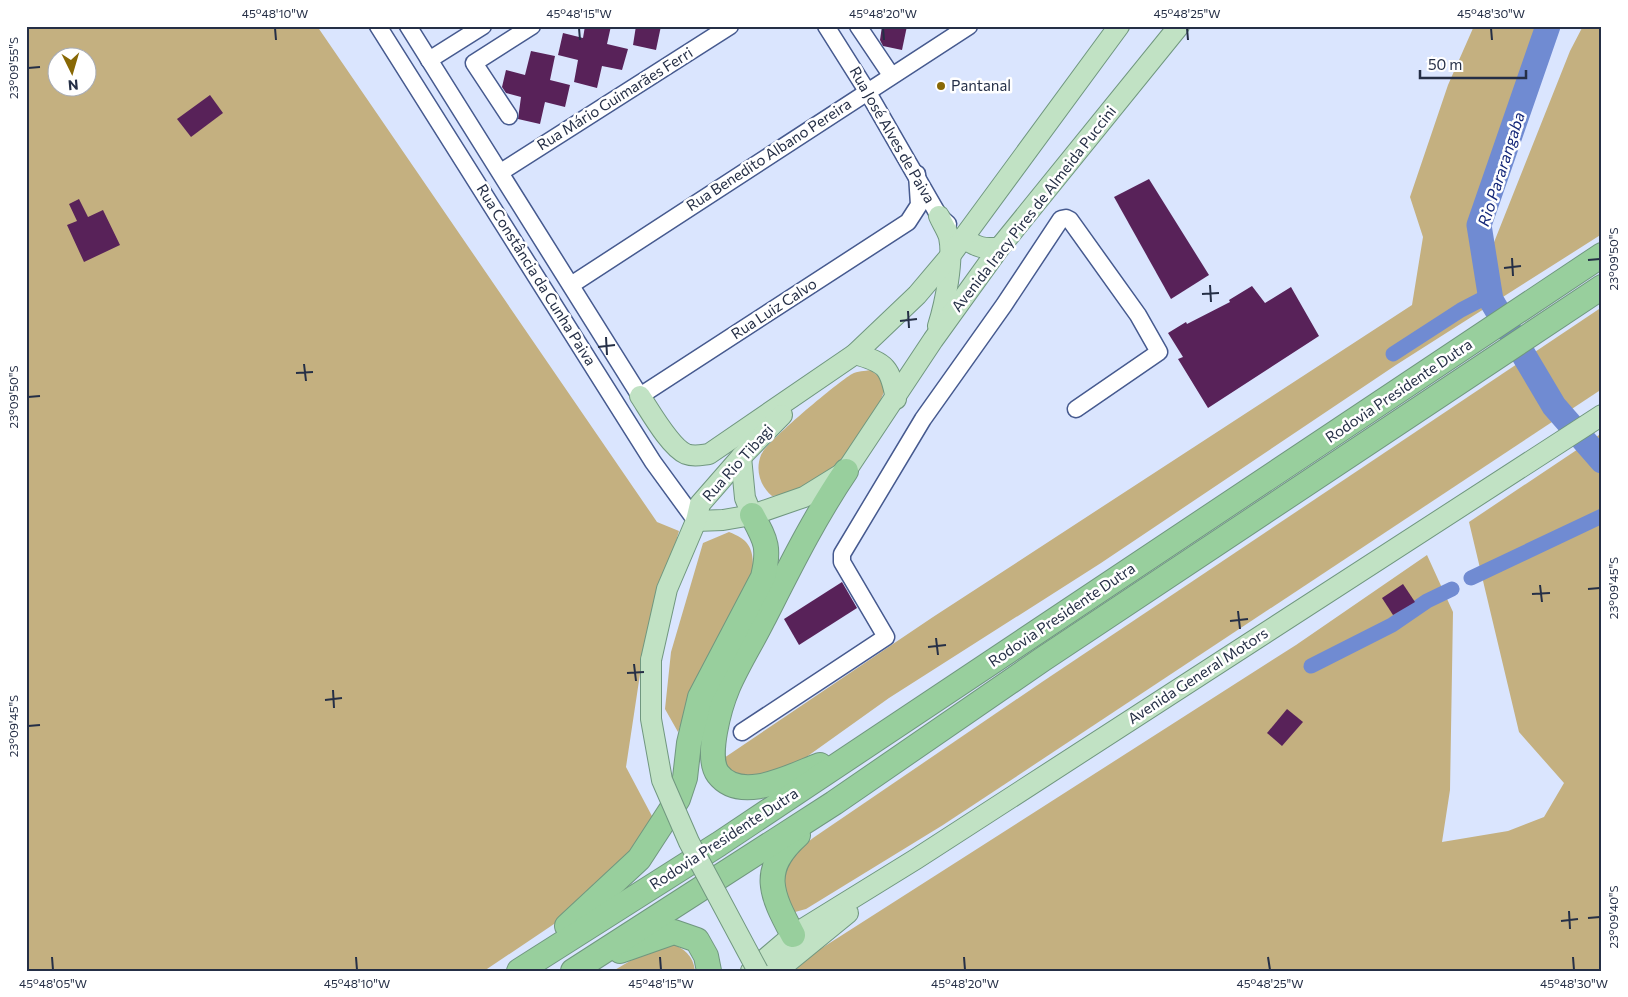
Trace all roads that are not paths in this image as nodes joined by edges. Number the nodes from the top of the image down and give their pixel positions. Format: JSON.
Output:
{"nodes":[{"id":1,"x":378,"y":26,"type":"edge"},
{"id":2,"x":408,"y":26,"type":"edge"},
{"id":3,"x":483,"y":26,"type":"edge"},
{"id":4,"x":532,"y":26,"type":"edge"},
{"id":5,"x":730,"y":26,"type":"edge"},
{"id":6,"x":826,"y":26,"type":"edge"},
{"id":7,"x":858,"y":26,"type":"edge"},
{"id":8,"x":968,"y":26,"type":"edge"},
{"id":9,"x":1120,"y":26,"type":"edge"},
{"id":10,"x":1179,"y":26,"type":"edge"},
{"id":11,"x":430,"y":60,"type":"junction"},
{"id":12,"x":891,"y":75,"type":"junction"},
{"id":13,"x":867,"y":90,"type":"junction"},
{"id":14,"x":510,"y":116,"type":"dead end"},
{"id":15,"x":501,"y":172,"type":"junction"},
{"id":16,"x":917,"y":174,"type":"junction"},
{"id":17,"x":939,"y":216,"type":"junction"},
{"id":18,"x":963,"y":238,"type":"junction"},
{"id":19,"x":1000,"y":247,"type":"junction"},
{"id":20,"x":1602,"y":255,"type":"edge"},
{"id":21,"x":950,"y":256,"type":"junction"},
{"id":22,"x":938,"y":272,"type":"junction"},
{"id":23,"x":571,"y":285,"type":"junction"},
{"id":24,"x":1602,"y":287,"type":"edge"},
{"id":25,"x":933,"y":340,"type":"junction"},
{"id":26,"x":855,"y":354,"type":"junction"},
{"id":27,"x":830,"y":372,"type":"junction"},
{"id":28,"x":640,"y":396,"type":"junction"},
{"id":29,"x":896,"y":399,"type":"junction"},
{"id":30,"x":1076,"y":409,"type":"dead end"},
{"id":31,"x":1602,"y":415,"type":"edge"},
{"id":32,"x":741,"y":457,"type":"junction"},
{"id":33,"x":846,"y":471,"type":"junction"},
{"id":34,"x":752,"y":515,"type":"junction"},
{"id":35,"x":696,"y":521,"type":"junction"},
{"id":36,"x":742,"y":732,"type":"dead end"},
{"id":37,"x":855,"y":753,"type":"junction"},
{"id":38,"x":834,"y":803,"type":"junction"},
{"id":39,"x":916,"y":859,"type":"junction"},
{"id":40,"x":793,"y":935,"type":"junction"},
{"id":41,"x":578,"y":968,"type":"edge"},
{"id":42,"x":780,"y":968,"type":"edge"},
{"id":43,"x":518,"y":971,"type":"edge"},
{"id":44,"x":709,"y":971,"type":"edge"},
{"id":45,"x":751,"y":971,"type":"edge"},
{"id":46,"x":758,"y":971,"type":"edge"}],
"edges":[{"from":1,"to":35,"type":"street","name":"Rua Constância da Cunha Paiva"},
{"from":2,"to":11,"type":"street","name":"Rua Constância da Cunha Paiva"},
{"from":3,"to":11,"type":"street"},
{"from":4,"to":14,"type":"street"},
{"from":5,"to":15,"type":"street","name":"Rua Mário Guimarães Ferri"},
{"from":6,"to":13,"type":"street","name":"Rua José Alves de Paiva"},
{"from":7,"to":12,"type":"street"},
{"from":8,"to":12,"type":"street","name":"Rua Benedito Albano Pereira"},
{"from":9,"to":18,"type":"main road"},
{"from":10,"to":19,"type":"main road","name":"Avenida Iracy Pires de Almeida Puccini"},
{"from":11,"to":15,"type":"street","name":"Rua Constância da Cunha Paiva"},
{"from":12,"to":13,"type":"street","name":"Rua Benedito Albano Pereira"},
{"from":13,"to":16,"type":"street","name":"Rua José Alves de Paiva"},
{"from":13,"to":23,"type":"street","name":"Rua Benedito Albano Pereira"},
{"from":15,"to":23,"type":"street","name":"Rua Constância da Cunha Paiva"},
{"from":16,"to":17,"type":"street","name":"Rua José Alves de Paiva"},
{"from":16,"to":28,"type":"street","name":"Rua Luiz Calvo"},
{"from":17,"to":18,"type":"street","name":"Rua José Alves de Paiva"},
{"from":17,"to":21,"type":"main road"},
{"from":17,"to":22,"type":"street"},
{"from":18,"to":19,"type":"main road"},
{"from":18,"to":21,"type":"main road"},
{"from":19,"to":25,"type":"main road","name":"Avenida Iracy Pires de Almeida Puccini"},
{"from":20,"to":37,"type":"highway","name":"Rodovia Presidente Dutra"},
{"from":21,"to":22,"type":"main road"},
{"from":21,"to":25,"type":"main road"},
{"from":22,"to":26,"type":"main road"},
{"from":23,"to":28,"type":"street","name":"Rua Constância da Cunha Paiva"},
{"from":24,"to":38,"type":"highway","name":"Rodovia Presidente Dutra"},
{"from":25,"to":29,"type":"main road","name":"Avenida Iracy Pires de Almeida Puccini"},
{"from":26,"to":27,"type":"main road"},
{"from":26,"to":29,"type":"main road"},
{"from":27,"to":28,"type":"main road"},
{"from":27,"to":32,"type":"main road","name":"Rua Rio Tibagi"},
{"from":29,"to":33,"type":"main road","name":"Avenida Iracy Pires de Almeida Puccini"},
{"from":30,"to":36,"type":"street"},
{"from":31,"to":39,"type":"main road","name":"Avenida General Motors"},
{"from":32,"to":34,"type":"main road"},
{"from":32,"to":35,"type":"main road","name":"Rua Rio Tibagi"},
{"from":33,"to":34,"type":"main road"},
{"from":33,"to":37,"type":"highway"},
{"from":34,"to":35,"type":"main road"},
{"from":34,"to":43,"type":"highway"},
{"from":35,"to":46,"type":"main road","name":"Rua Rio Tibagi","bridge":true},
{"from":37,"to":43,"type":"highway","name":"Rodovia Presidente Dutra"},
{"from":38,"to":40,"type":"highway"},
{"from":38,"to":41,"type":"highway","name":"Rodovia Presidente Dutra"},
{"from":39,"to":40,"type":"main road","name":"Avenida General Motors"},
{"from":39,"to":42,"type":"main road"},
{"from":40,"to":42,"type":"main road"},
{"from":40,"to":45,"type":"main road","name":"Avenida General Motors"},
{"from":41,"to":44,"type":"highway"}]}
